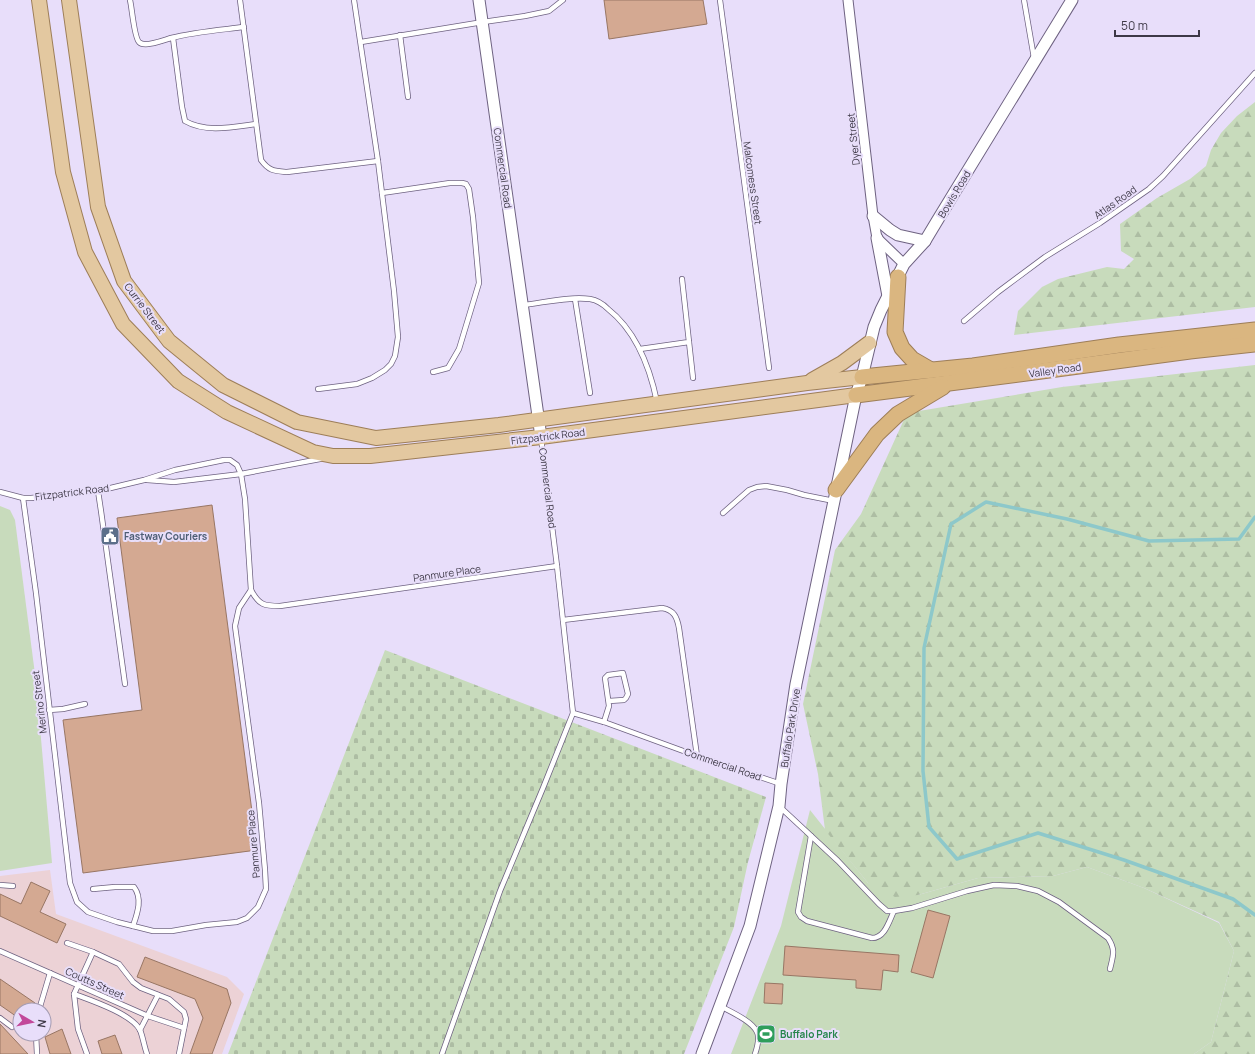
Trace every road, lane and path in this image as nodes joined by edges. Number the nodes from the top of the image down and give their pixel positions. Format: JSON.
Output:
{"nodes":[{"id":1,"x":39,"y":0,"type":"edge"},
{"id":2,"x":69,"y":0,"type":"edge"},
{"id":3,"x":130,"y":0,"type":"edge"},
{"id":4,"x":240,"y":0,"type":"edge"},
{"id":5,"x":354,"y":0,"type":"edge"},
{"id":6,"x":479,"y":0,"type":"edge"},
{"id":7,"x":563,"y":0,"type":"edge"},
{"id":8,"x":720,"y":0,"type":"edge"},
{"id":9,"x":848,"y":0,"type":"edge"},
{"id":10,"x":1024,"y":0,"type":"edge"},
{"id":11,"x":1072,"y":0,"type":"edge"},
{"id":12,"x":483,"y":22,"type":"junction"},
{"id":13,"x":244,"y":27,"type":"junction"},
{"id":14,"x":400,"y":35,"type":"junction"},
{"id":15,"x":173,"y":38,"type":"junction"},
{"id":16,"x":360,"y":42,"type":"junction"},
{"id":17,"x":1034,"y":61,"type":"junction"},
{"id":18,"x":1255,"y":73,"type":"edge"},
{"id":19,"x":408,"y":97,"type":"dead end"},
{"id":20,"x":256,"y":124,"type":"junction"},
{"id":21,"x":378,"y":162,"type":"junction"},
{"id":22,"x":382,"y":193,"type":"junction"},
{"id":23,"x":873,"y":216,"type":"junction"},
{"id":24,"x":877,"y":238,"type":"junction"},
{"id":25,"x":925,"y":241,"type":"junction"},
{"id":26,"x":901,"y":270,"type":"junction"},
{"id":27,"x":682,"y":279,"type":"dead end"},
{"id":28,"x":888,"y":296,"type":"junction"},
{"id":29,"x":575,"y":299,"type":"junction"},
{"id":30,"x":523,"y":305,"type":"junction"},
{"id":31,"x":964,"y":321,"type":"dead end"},
{"id":32,"x":1255,"y":330,"type":"edge"},
{"id":33,"x":689,"y":342,"type":"junction"},
{"id":34,"x":869,"y":343,"type":"junction"},
{"id":35,"x":1255,"y":344,"type":"edge"},
{"id":36,"x":640,"y":349,"type":"junction"},
{"id":37,"x":769,"y":368,"type":"dead end"},
{"id":38,"x":931,"y":370,"type":"junction"},
{"id":39,"x":433,"y":372,"type":"dead end"},
{"id":40,"x":862,"y":377,"type":"junction"},
{"id":41,"x":693,"y":378,"type":"dead end"},
{"id":42,"x":807,"y":383,"type":"junction"},
{"id":43,"x":949,"y":383,"type":"junction"},
{"id":44,"x":318,"y":389,"type":"dead end"},
{"id":45,"x":590,"y":393,"type":"dead end"},
{"id":46,"x":856,"y":395,"type":"junction"},
{"id":47,"x":658,"y":404,"type":"junction"},
{"id":48,"x":539,"y":420,"type":"junction"},
{"id":49,"x":541,"y":437,"type":"junction"},
{"id":50,"x":376,"y":438,"type":"joint"},
{"id":51,"x":333,"y":456,"type":"junction"},
{"id":52,"x":241,"y":474,"type":"junction"},
{"id":53,"x":144,"y":480,"type":"junction"},
{"id":54,"x":98,"y":491,"type":"junction"},
{"id":55,"x":0,"y":492,"type":"edge"},
{"id":56,"x":835,"y":496,"type":"junction"},
{"id":57,"x":23,"y":498,"type":"junction"},
{"id":58,"x":723,"y":513,"type":"dead end"},
{"id":59,"x":557,"y":566,"type":"junction"},
{"id":60,"x":251,"y":590,"type":"junction"},
{"id":61,"x":563,"y":620,"type":"junction"},
{"id":62,"x":125,"y":684,"type":"dead end"},
{"id":63,"x":609,"y":701,"type":"junction"},
{"id":64,"x":85,"y":704,"type":"dead end"},
{"id":65,"x":49,"y":710,"type":"junction"},
{"id":66,"x":573,"y":713,"type":"junction"},
{"id":67,"x":604,"y":722,"type":"junction"},
{"id":68,"x":697,"y":756,"type":"junction"},
{"id":69,"x":781,"y":784,"type":"junction"},
{"id":70,"x":779,"y":806,"type":"junction"},
{"id":71,"x":811,"y":836,"type":"junction"},
{"id":72,"x":0,"y":885,"type":"edge"},
{"id":73,"x":13,"y":886,"type":"dead end"},
{"id":74,"x":93,"y":889,"type":"dead end"},
{"id":75,"x":77,"y":902,"type":"joint"},
{"id":76,"x":894,"y":911,"type":"junction"},
{"id":77,"x":133,"y":926,"type":"junction"},
{"id":78,"x":67,"y":943,"type":"dead end"},
{"id":79,"x":0,"y":951,"type":"edge"},
{"id":80,"x":93,"y":952,"type":"junction"},
{"id":81,"x":1110,"y":969,"type":"dead end"},
{"id":82,"x":50,"y":973,"type":"junction"},
{"id":83,"x":78,"y":985,"type":"junction"},
{"id":84,"x":74,"y":994,"type":"junction"},
{"id":85,"x":158,"y":995,"type":"junction"},
{"id":86,"x":41,"y":1002,"type":"edge"},
{"id":87,"x":720,"y":1006,"type":"junction"},
{"id":88,"x":148,"y":1016,"type":"junction"},
{"id":89,"x":0,"y":1018,"type":"edge"},
{"id":90,"x":12,"y":1027,"type":"dead end"},
{"id":91,"x":184,"y":1028,"type":"junction"},
{"id":92,"x":140,"y":1030,"type":"junction"},
{"id":93,"x":36,"y":1042,"type":"edge"},
{"id":94,"x":37,"y":1054,"type":"edge"},
{"id":95,"x":87,"y":1054,"type":"edge"},
{"id":96,"x":147,"y":1054,"type":"edge"},
{"id":97,"x":179,"y":1054,"type":"edge"},
{"id":98,"x":442,"y":1054,"type":"edge"},
{"id":99,"x":702,"y":1054,"type":"edge"},
{"id":100,"x":755,"y":1054,"type":"edge"}],
"edges":[{"from":1,"to":51,"type":"main road"},
{"from":2,"to":50,"type":"main road","name":"Currie Street"},
{"from":3,"to":15,"type":"lane"},
{"from":4,"to":13,"type":"lane"},
{"from":5,"to":16,"type":"lane"},
{"from":6,"to":12,"type":"street","name":"Commercial Road"},
{"from":7,"to":12,"type":"lane"},
{"from":8,"to":37,"type":"lane","name":"Malcomess Street"},
{"from":9,"to":23,"type":"street","name":"Dyer Street"},
{"from":10,"to":17,"type":"lane"},
{"from":11,"to":17,"type":"street","name":"Bowls Road"},
{"from":12,"to":14,"type":"lane"},
{"from":12,"to":30,"type":"street","name":"Commercial Road"},
{"from":13,"to":15,"type":"lane"},
{"from":13,"to":20,"type":"lane"},
{"from":14,"to":16,"type":"lane"},
{"from":14,"to":19,"type":"lane"},
{"from":15,"to":20,"type":"lane"},
{"from":16,"to":21,"type":"lane"},
{"from":17,"to":25,"type":"street","name":"Bowls Road"},
{"from":18,"to":31,"type":"lane","name":"Atlas Road"},
{"from":20,"to":21,"type":"lane"},
{"from":21,"to":22,"type":"lane"},
{"from":22,"to":39,"type":"lane"},
{"from":22,"to":44,"type":"lane"},
{"from":23,"to":24,"type":"street","name":"Dyer Street"},
{"from":23,"to":25,"type":"street"},
{"from":24,"to":26,"type":"street"},
{"from":24,"to":28,"type":"street"},
{"from":25,"to":26,"type":"street","name":"Bowls Road"},
{"from":26,"to":28,"type":"street","name":"Bowls Road"},
{"from":26,"to":38,"type":"highway"},
{"from":27,"to":33,"type":"lane"},
{"from":28,"to":34,"type":"street","name":"Bowls Road"},
{"from":29,"to":30,"type":"lane"},
{"from":29,"to":36,"type":"lane"},
{"from":29,"to":45,"type":"lane"},
{"from":30,"to":48,"type":"street","name":"Commercial Road"},
{"from":32,"to":38,"type":"highway","name":"Valley Road"},
{"from":33,"to":36,"type":"lane"},
{"from":33,"to":41,"type":"lane"},
{"from":34,"to":40,"type":"street","name":"Bowls Road"},
{"from":34,"to":42,"type":"main road"},
{"from":35,"to":43,"type":"highway","name":"Valley Road"},
{"from":36,"to":47,"type":"lane"},
{"from":38,"to":40,"type":"highway","name":"Valley Road"},
{"from":40,"to":42,"type":"main road","name":"Fitzpatrick Road"},
{"from":40,"to":46,"type":"street","name":"Bowls Road"},
{"from":42,"to":47,"type":"main road","name":"Fitzpatrick Road"},
{"from":43,"to":46,"type":"highway","name":"Valley Road"},
{"from":43,"to":56,"type":"highway"},
{"from":46,"to":49,"type":"main road","name":"Fitzpatrick Road"},
{"from":46,"to":56,"type":"street","name":"Buffalo Park Drive"},
{"from":47,"to":48,"type":"main road","name":"Fitzpatrick Road"},
{"from":48,"to":49,"type":"street","name":"Commercial Road"},
{"from":48,"to":50,"type":"main road","name":"Fitzpatrick Road"},
{"from":49,"to":51,"type":"main road","name":"Fitzpatrick Road"},
{"from":49,"to":59,"type":"lane","name":"Commercial Road"},
{"from":51,"to":52,"type":"lane","name":"Fitzpatrick Road"},
{"from":52,"to":53,"type":"lane","name":"Fitzpatrick Road"},
{"from":52,"to":53,"type":"lane","name":"Fitzpatrick Road"},
{"from":52,"to":60,"type":"lane"},
{"from":53,"to":54,"type":"lane","name":"Fitzpatrick Road"},
{"from":54,"to":57,"type":"lane","name":"Fitzpatrick Road"},
{"from":54,"to":62,"type":"lane"},
{"from":55,"to":57,"type":"lane","name":"Fitzpatrick Road"},
{"from":56,"to":58,"type":"lane"},
{"from":56,"to":69,"type":"street","name":"Buffalo Park Drive"},
{"from":57,"to":65,"type":"lane","name":"Merino Street"},
{"from":59,"to":60,"type":"lane","name":"Panmure Place"},
{"from":59,"to":61,"type":"lane","name":"Commercial Road"},
{"from":60,"to":77,"type":"lane","name":"Panmure Place"},
{"from":61,"to":66,"type":"lane","name":"Commercial Road"},
{"from":61,"to":68,"type":"lane"},
{"from":63,"to":63,"type":"lane"},
{"from":63,"to":67,"type":"lane"},
{"from":64,"to":65,"type":"lane"},
{"from":65,"to":75,"type":"lane","name":"Merino Street"},
{"from":66,"to":67,"type":"lane","name":"Commercial Road"},
{"from":66,"to":98,"type":"lane"},
{"from":67,"to":68,"type":"lane","name":"Commercial Road"},
{"from":68,"to":69,"type":"lane","name":"Commercial Road"},
{"from":69,"to":70,"type":"street","name":"Buffalo Park Drive"},
{"from":70,"to":71,"type":"lane"},
{"from":70,"to":87,"type":"street","name":"Buffalo Park Drive"},
{"from":71,"to":76,"type":"lane"},
{"from":71,"to":76,"type":"lane"},
{"from":72,"to":73,"type":"lane"},
{"from":74,"to":77,"type":"lane"},
{"from":75,"to":77,"type":"lane","name":"Panmure Place"},
{"from":76,"to":81,"type":"lane"},
{"from":78,"to":80,"type":"lane"},
{"from":79,"to":82,"type":"lane","name":"Coutts Street"},
{"from":80,"to":83,"type":"lane"},
{"from":80,"to":85,"type":"lane"},
{"from":82,"to":83,"type":"lane","name":"Coutts Street"},
{"from":82,"to":86,"type":"lane"},
{"from":83,"to":84,"type":"lane"},
{"from":83,"to":88,"type":"lane","name":"Coutts Street"},
{"from":84,"to":92,"type":"lane"},
{"from":84,"to":95,"type":"lane"},
{"from":85,"to":88,"type":"lane"},
{"from":85,"to":91,"type":"lane"},
{"from":87,"to":99,"type":"street","name":"Buffalo Park Drive"},
{"from":87,"to":100,"type":"lane"},
{"from":88,"to":91,"type":"lane","name":"Coutts Street"},
{"from":88,"to":92,"type":"lane"},
{"from":89,"to":90,"type":"lane"},
{"from":91,"to":97,"type":"lane"},
{"from":92,"to":96,"type":"lane"},
{"from":93,"to":94,"type":"lane"}]}
